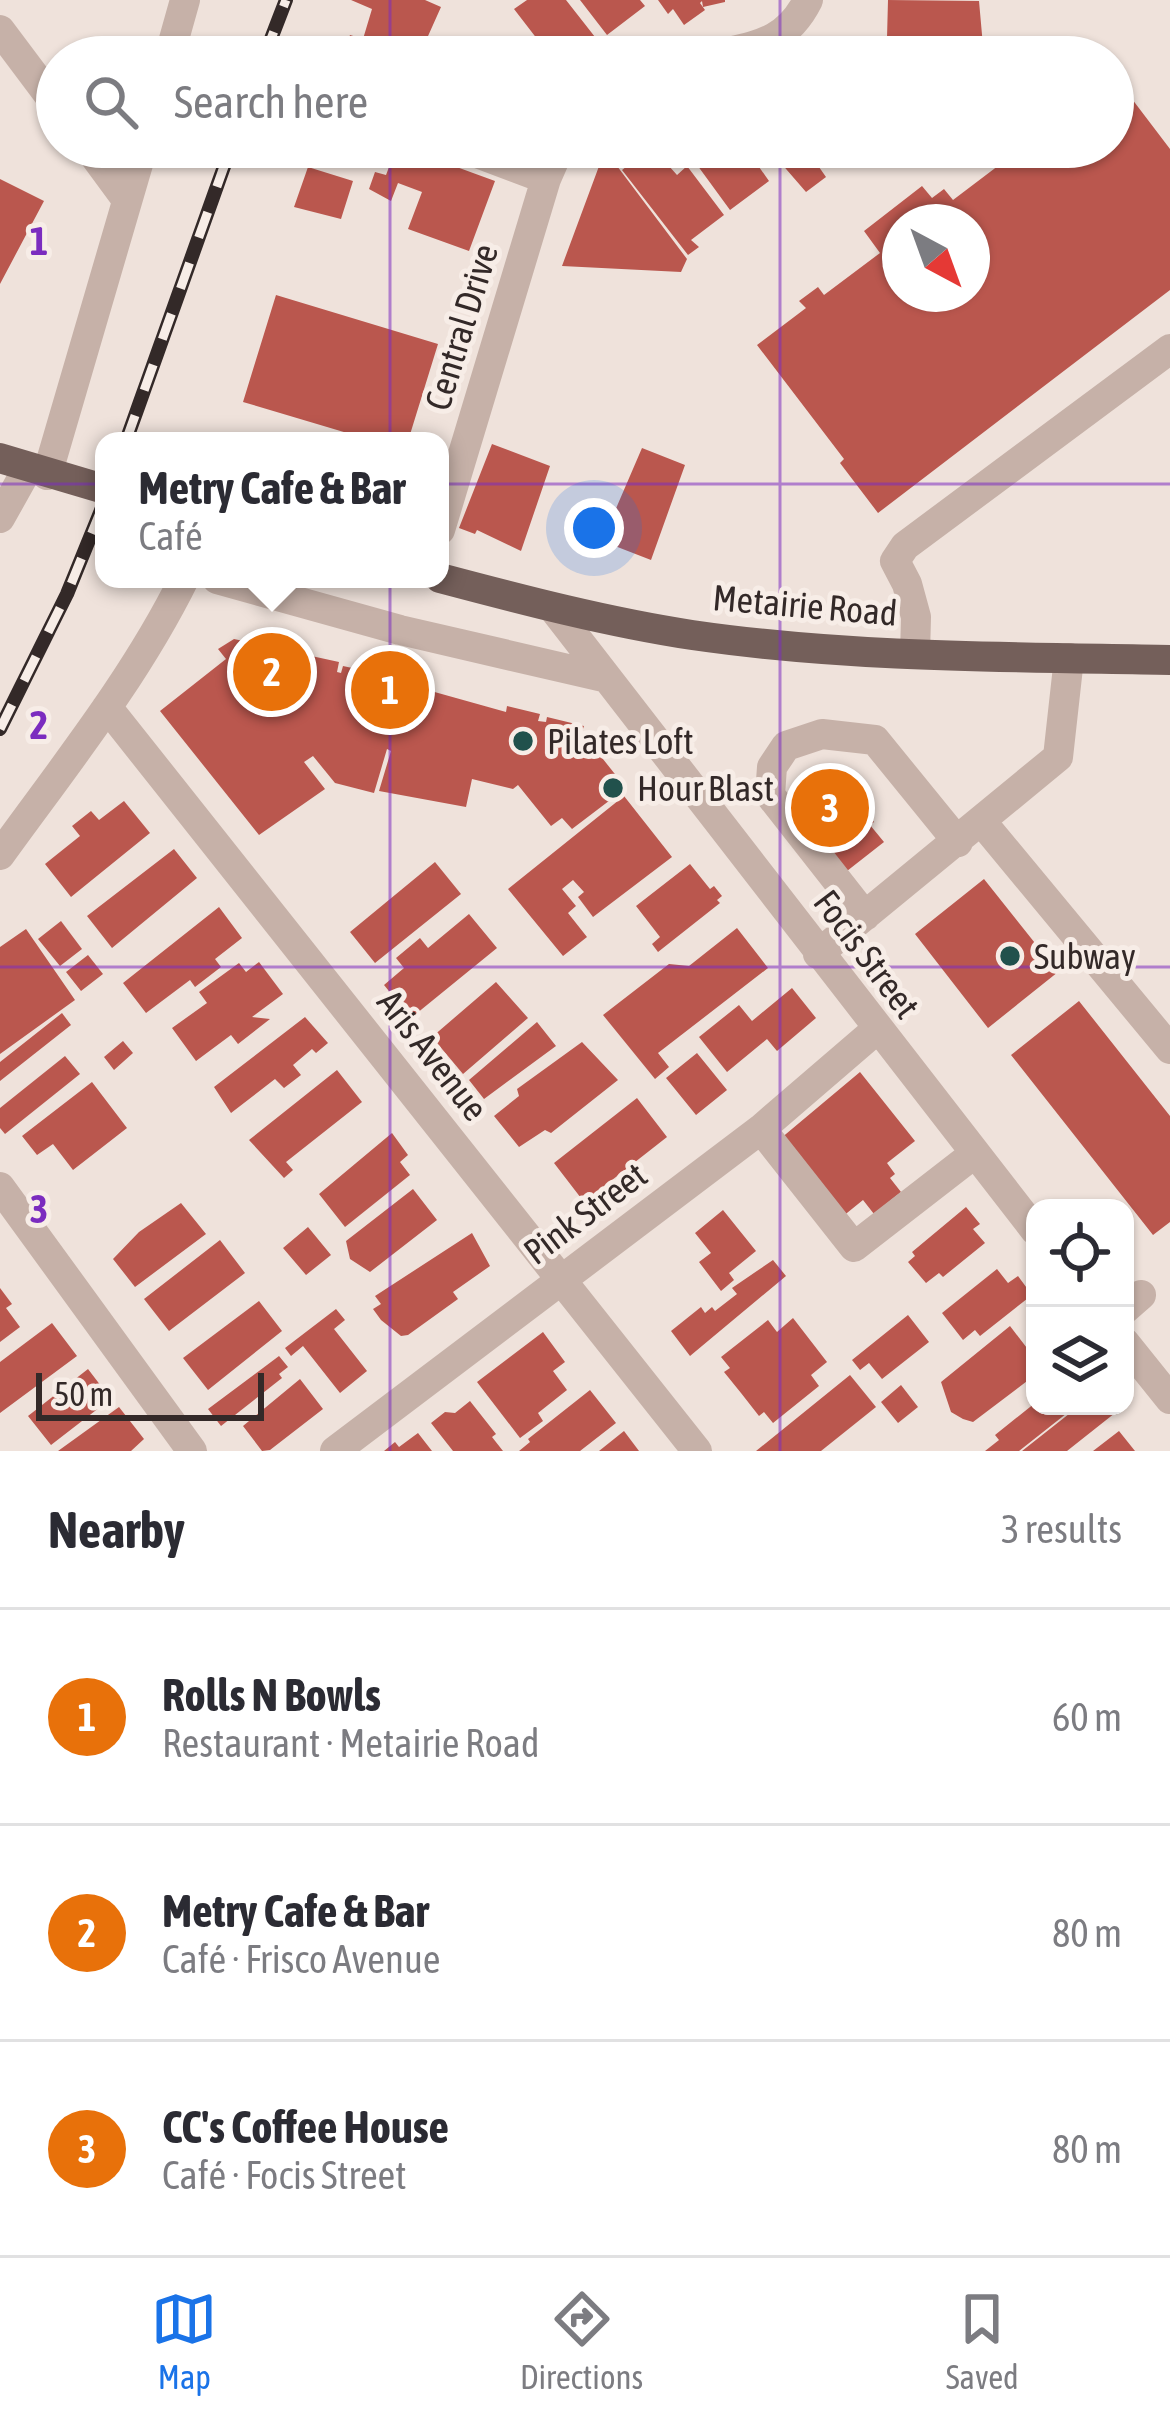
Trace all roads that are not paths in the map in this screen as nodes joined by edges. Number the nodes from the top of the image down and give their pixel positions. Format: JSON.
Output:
{"nodes":[{"id":1,"x":185,"y":0,"type":"edge"},
{"id":2,"x":808,"y":0,"type":"edge"},
{"id":3,"x":0,"y":30,"type":"edge"},
{"id":4,"x":175,"y":36,"type":"edge"},
{"id":5,"x":780,"y":36,"type":"edge"},
{"id":6,"x":36,"y":78,"type":"edge"},
{"id":7,"x":103,"y":168,"type":"edge"},
{"id":8,"x":136,"y":168,"type":"edge"},
{"id":9,"x":517,"y":168,"type":"edge"},
{"id":10,"x":551,"y":168,"type":"edge"},
{"id":11,"x":546,"y":179,"type":"junction"},
{"id":12,"x":127,"y":200,"type":"junction"},
{"id":13,"x":1170,"y":349,"type":"edge"},
{"id":14,"x":25,"y":467,"type":"edge"},
{"id":15,"x":95,"y":486,"type":"edge"},
{"id":16,"x":449,"y":500,"type":"edge"},
{"id":17,"x":0,"y":518,"type":"edge"},
{"id":18,"x":449,"y":580,"type":"edge"},
{"id":19,"x":180,"y":588,"type":"edge"},
{"id":20,"x":250,"y":588,"type":"edge"},
{"id":21,"x":553,"y":608,"type":"junction"},
{"id":22,"x":915,"y":653,"type":"junction"},
{"id":23,"x":1069,"y":658,"type":"junction"},
{"id":24,"x":1170,"y":660,"type":"edge"},
{"id":25,"x":607,"y":678,"type":"junction"},
{"id":26,"x":107,"y":707,"type":"junction"},
{"id":27,"x":970,"y":832,"type":"junction"},
{"id":28,"x":0,"y":855,"type":"edge"},
{"id":29,"x":866,"y":916,"type":"junction"},
{"id":30,"x":818,"y":954,"type":"junction"},
{"id":31,"x":876,"y":1030,"type":"junction"},
{"id":32,"x":1170,"y":1049,"type":"edge"},
{"id":33,"x":760,"y":1129,"type":"junction"},
{"id":34,"x":974,"y":1154,"type":"junction"},
{"id":35,"x":0,"y":1187,"type":"edge"},
{"id":36,"x":1026,"y":1219,"type":"edge"},
{"id":37,"x":561,"y":1280,"type":"junction"},
{"id":38,"x":1134,"y":1354,"type":"edge"},
{"id":39,"x":1170,"y":1399,"type":"edge"},
{"id":40,"x":192,"y":1451,"type":"edge"},
{"id":41,"x":335,"y":1451,"type":"edge"},
{"id":42,"x":697,"y":1451,"type":"edge"}],
"edges":[{"from":1,"to":4,"type":"street"},
{"from":2,"to":5,"type":"street"},
{"from":3,"to":6,"type":"street"},
{"from":7,"to":12,"type":"street"},
{"from":8,"to":12,"type":"street"},
{"from":9,"to":11,"type":"street"},
{"from":10,"to":11,"type":"street","name":"Central Drive"},
{"from":11,"to":16,"type":"street","name":"Central Drive"},
{"from":12,"to":14,"type":"street"},
{"from":13,"to":22,"type":"street"},
{"from":14,"to":15,"type":"main road"},
{"from":14,"to":17,"type":"street"},
{"from":18,"to":21,"type":"main road","name":"Metairie Road"},
{"from":19,"to":26,"type":"street"},
{"from":20,"to":25,"type":"street"},
{"from":21,"to":22,"type":"main road","name":"Metairie Road"},
{"from":21,"to":25,"type":"street","name":"Focis Street"},
{"from":22,"to":23,"type":"main road","name":"Metairie Road"},
{"from":23,"to":24,"type":"main road","name":"Metairie Road"},
{"from":23,"to":27,"type":"street"},
{"from":25,"to":30,"type":"street","name":"Focis Street"},
{"from":26,"to":28,"type":"street"},
{"from":26,"to":37,"type":"street","name":"Aris Avenue"},
{"from":27,"to":29,"type":"street"},
{"from":27,"to":29,"type":"street"},
{"from":27,"to":32,"type":"street"},
{"from":29,"to":30,"type":"street"},
{"from":30,"to":31,"type":"street","name":"Focis Street"},
{"from":31,"to":33,"type":"street","name":"Pink Street"},
{"from":31,"to":34,"type":"street","name":"Focis Street"},
{"from":33,"to":34,"type":"street"},
{"from":33,"to":37,"type":"street","name":"Pink Street"},
{"from":34,"to":36,"type":"street","name":"Focis Street"},
{"from":35,"to":40,"type":"street"},
{"from":37,"to":41,"type":"street","name":"Pink Street"},
{"from":37,"to":42,"type":"street","name":"Aris Avenue"},
{"from":38,"to":39,"type":"street"}]}
